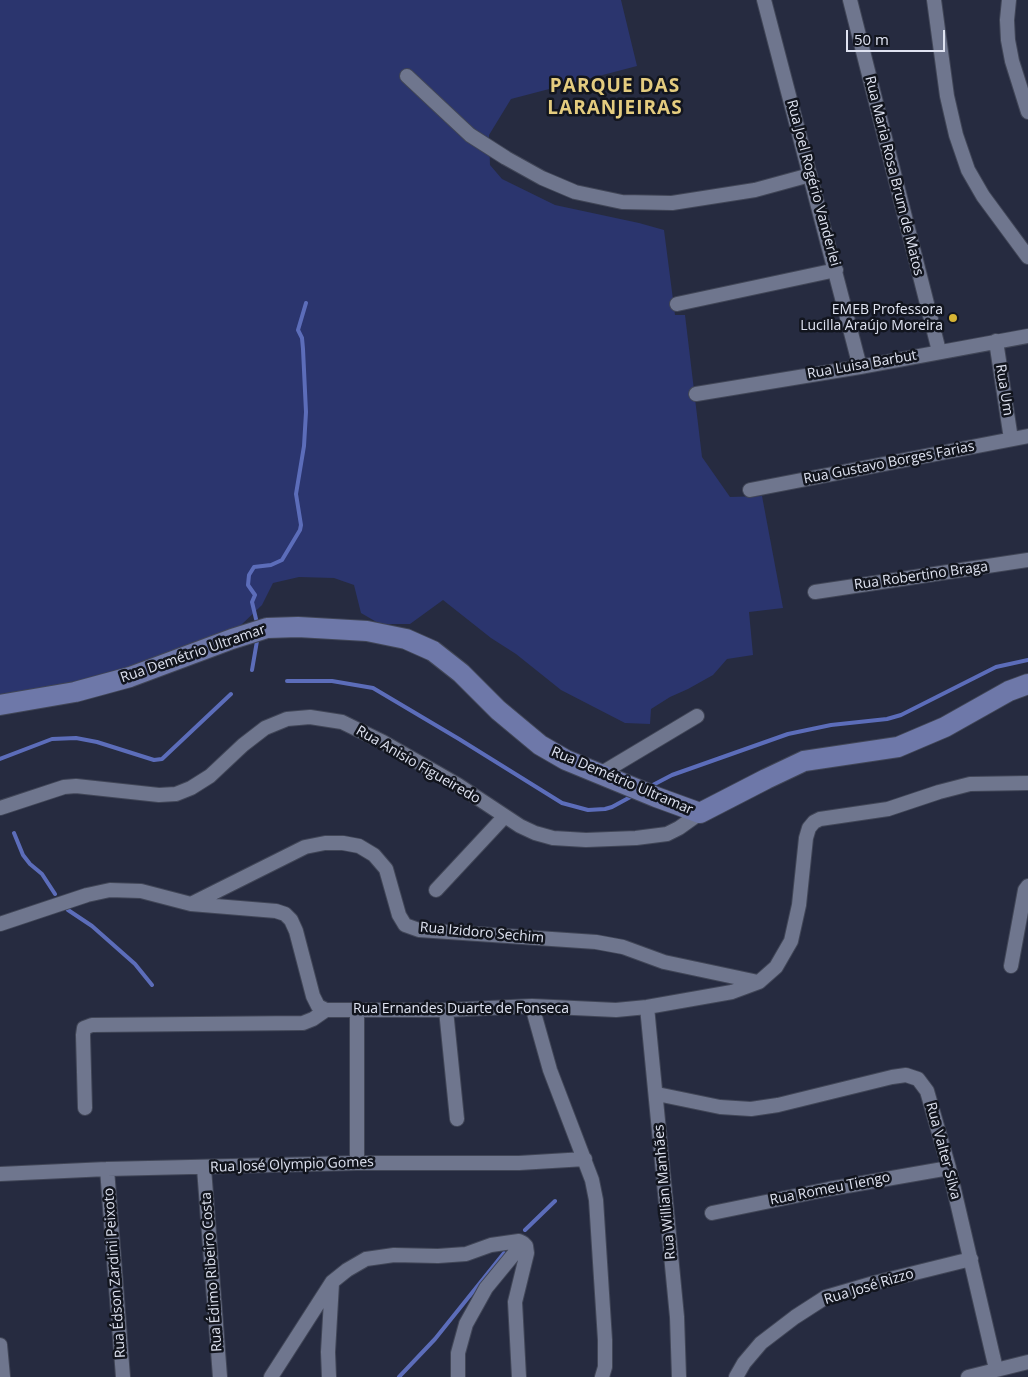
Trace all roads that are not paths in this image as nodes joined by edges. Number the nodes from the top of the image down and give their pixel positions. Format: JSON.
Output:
{"nodes":[{"id":1,"x":764,"y":0,"type":"edge"},
{"id":2,"x":850,"y":0,"type":"edge"},
{"id":3,"x":934,"y":0,"type":"edge"},
{"id":4,"x":1009,"y":0,"type":"edge"},
{"id":5,"x":407,"y":76,"type":"dead end"},
{"id":6,"x":1028,"y":112,"type":"edge"},
{"id":7,"x":810,"y":175,"type":"junction"},
{"id":8,"x":1028,"y":257,"type":"edge"},
{"id":9,"x":836,"y":270,"type":"junction"},
{"id":10,"x":677,"y":304,"type":"dead end"},
{"id":11,"x":1028,"y":336,"type":"edge"},
{"id":12,"x":996,"y":341,"type":"junction"},
{"id":13,"x":939,"y":351,"type":"junction"},
{"id":14,"x":860,"y":367,"type":"junction"},
{"id":15,"x":696,"y":394,"type":"dead end"},
{"id":16,"x":1028,"y":436,"type":"edge"},
{"id":17,"x":1011,"y":440,"type":"junction"},
{"id":18,"x":750,"y":490,"type":"dead end"},
{"id":19,"x":1028,"y":560,"type":"edge"},
{"id":20,"x":815,"y":592,"type":"dead end"},
{"id":21,"x":1028,"y":684,"type":"edge"},
{"id":22,"x":0,"y":704,"type":"edge"},
{"id":23,"x":697,"y":716,"type":"dead end"},
{"id":24,"x":600,"y":774,"type":"junction"},
{"id":25,"x":1028,"y":783,"type":"edge"},
{"id":26,"x":0,"y":808,"type":"edge"},
{"id":27,"x":700,"y":813,"type":"junction"},
{"id":28,"x":505,"y":816,"type":"junction"},
{"id":29,"x":1028,"y":886,"type":"edge"},
{"id":30,"x":436,"y":890,"type":"dead end"},
{"id":31,"x":191,"y":904,"type":"junction"},
{"id":32,"x":0,"y":924,"type":"edge"},
{"id":33,"x":1011,"y":966,"type":"dead end"},
{"id":34,"x":759,"y":982,"type":"junction"},
{"id":35,"x":532,"y":1006,"type":"junction"},
{"id":36,"x":648,"y":1007,"type":"junction"},
{"id":37,"x":326,"y":1010,"type":"junction"},
{"id":38,"x":357,"y":1010,"type":"junction"},
{"id":39,"x":446,"y":1010,"type":"junction"},
{"id":40,"x":657,"y":1094,"type":"junction"},
{"id":41,"x":85,"y":1108,"type":"dead end"},
{"id":42,"x":457,"y":1119,"type":"dead end"},
{"id":43,"x":585,"y":1159,"type":"junction"},
{"id":44,"x":357,"y":1163,"type":"junction"},
{"id":45,"x":204,"y":1168,"type":"junction"},
{"id":46,"x":949,"y":1168,"type":"junction"},
{"id":47,"x":107,"y":1169,"type":"junction"},
{"id":48,"x":0,"y":1174,"type":"edge"},
{"id":49,"x":712,"y":1213,"type":"dead end"},
{"id":50,"x":523,"y":1243,"type":"junction"},
{"id":51,"x":971,"y":1259,"type":"junction"},
{"id":52,"x":332,"y":1282,"type":"junction"},
{"id":53,"x":0,"y":1345,"type":"edge"},
{"id":54,"x":1028,"y":1362,"type":"edge"},
{"id":55,"x":996,"y":1369,"type":"junction"},
{"id":56,"x":3,"y":1377,"type":"edge"},
{"id":57,"x":123,"y":1377,"type":"edge"},
{"id":58,"x":220,"y":1377,"type":"edge"},
{"id":59,"x":271,"y":1377,"type":"edge"},
{"id":60,"x":329,"y":1377,"type":"edge"},
{"id":61,"x":458,"y":1377,"type":"edge"},
{"id":62,"x":519,"y":1377,"type":"edge"},
{"id":63,"x":602,"y":1377,"type":"edge"},
{"id":64,"x":679,"y":1377,"type":"edge"},
{"id":65,"x":736,"y":1377,"type":"edge"},
{"id":66,"x":968,"y":1377,"type":"edge"}],
"edges":[{"from":1,"to":7,"type":"street","name":"Rua Joel Rogério Vanderlei"},
{"from":2,"to":13,"type":"street","name":"Rua Maria Rosa Brum de Matos"},
{"from":3,"to":8,"type":"street"},
{"from":4,"to":6,"type":"street"},
{"from":5,"to":7,"type":"street"},
{"from":7,"to":9,"type":"street","name":"Rua Joel Rogério Vanderlei"},
{"from":9,"to":10,"type":"street"},
{"from":9,"to":14,"type":"street","name":"Rua Joel Rogério Vanderlei"},
{"from":11,"to":12,"type":"street","name":"Rua Luisa Barbut"},
{"from":12,"to":13,"type":"street","name":"Rua Luisa Barbut"},
{"from":12,"to":17,"type":"street","name":"Rua Um"},
{"from":13,"to":14,"type":"street","name":"Rua Luisa Barbut"},
{"from":14,"to":15,"type":"street","name":"Rua Luisa Barbut"},
{"from":16,"to":17,"type":"street","name":"Rua Gustavo Borges Farias"},
{"from":17,"to":18,"type":"street","name":"Rua Gustavo Borges Farias"},
{"from":19,"to":20,"type":"street","name":"Rua Robertino Braga"},
{"from":21,"to":27,"type":"street","name":"Rua Demétrio Ultramar"},
{"from":22,"to":24,"type":"street","name":"Rua Demétrio Ultramar"},
{"from":23,"to":24,"type":"street"},
{"from":24,"to":27,"type":"street","name":"Rua Demétrio Ultramar"},
{"from":25,"to":34,"type":"street","name":"Rua Ernandes Duarte de Fonseca"},
{"from":26,"to":28,"type":"street","name":"Rua Anisio Figueiredo"},
{"from":27,"to":28,"type":"street","name":"Rua Anisio Figueiredo"},
{"from":28,"to":30,"type":"street"},
{"from":29,"to":33,"type":"street"},
{"from":31,"to":32,"type":"street"},
{"from":31,"to":34,"type":"street","name":"Rua Izidoro Sechim"},
{"from":31,"to":37,"type":"street"},
{"from":34,"to":36,"type":"street","name":"Rua Ernandes Duarte de Fonseca"},
{"from":35,"to":36,"type":"street","name":"Rua Ernandes Duarte de Fonseca"},
{"from":35,"to":39,"type":"street","name":"Rua Ernandes Duarte de Fonseca"},
{"from":35,"to":43,"type":"street"},
{"from":36,"to":40,"type":"street","name":"Rua Willian Manhães"},
{"from":37,"to":38,"type":"street","name":"Rua Ernandes Duarte de Fonseca"},
{"from":37,"to":41,"type":"street"},
{"from":38,"to":39,"type":"street","name":"Rua Ernandes Duarte de Fonseca"},
{"from":38,"to":44,"type":"street"},
{"from":39,"to":42,"type":"street"},
{"from":40,"to":46,"type":"street","name":"Rua Valter Silva"},
{"from":40,"to":64,"type":"street","name":"Rua Willian Manhães"},
{"from":43,"to":44,"type":"street","name":"Rua José Olympio Gomes"},
{"from":43,"to":63,"type":"street"},
{"from":44,"to":45,"type":"street","name":"Rua José Olympio Gomes"},
{"from":45,"to":47,"type":"street","name":"Rua José Olympio Gomes"},
{"from":45,"to":58,"type":"street","name":"Rua Édimo Ribeiro Costa"},
{"from":46,"to":49,"type":"street","name":"Rua Romeu Tiengo"},
{"from":46,"to":51,"type":"street","name":"Rua Valter Silva"},
{"from":47,"to":48,"type":"street","name":"Rua José Olympio Gomes"},
{"from":47,"to":57,"type":"street","name":"Rua Édson Zardini Peixoto"},
{"from":50,"to":52,"type":"street"},
{"from":50,"to":61,"type":"street"},
{"from":50,"to":62,"type":"street"},
{"from":51,"to":55,"type":"street","name":"Rua Valter Silva"},
{"from":51,"to":65,"type":"street","name":"Rua José Rizzo"},
{"from":52,"to":59,"type":"street"},
{"from":52,"to":60,"type":"street"},
{"from":53,"to":56,"type":"street"},
{"from":54,"to":55,"type":"street"},
{"from":55,"to":66,"type":"street"}]}
